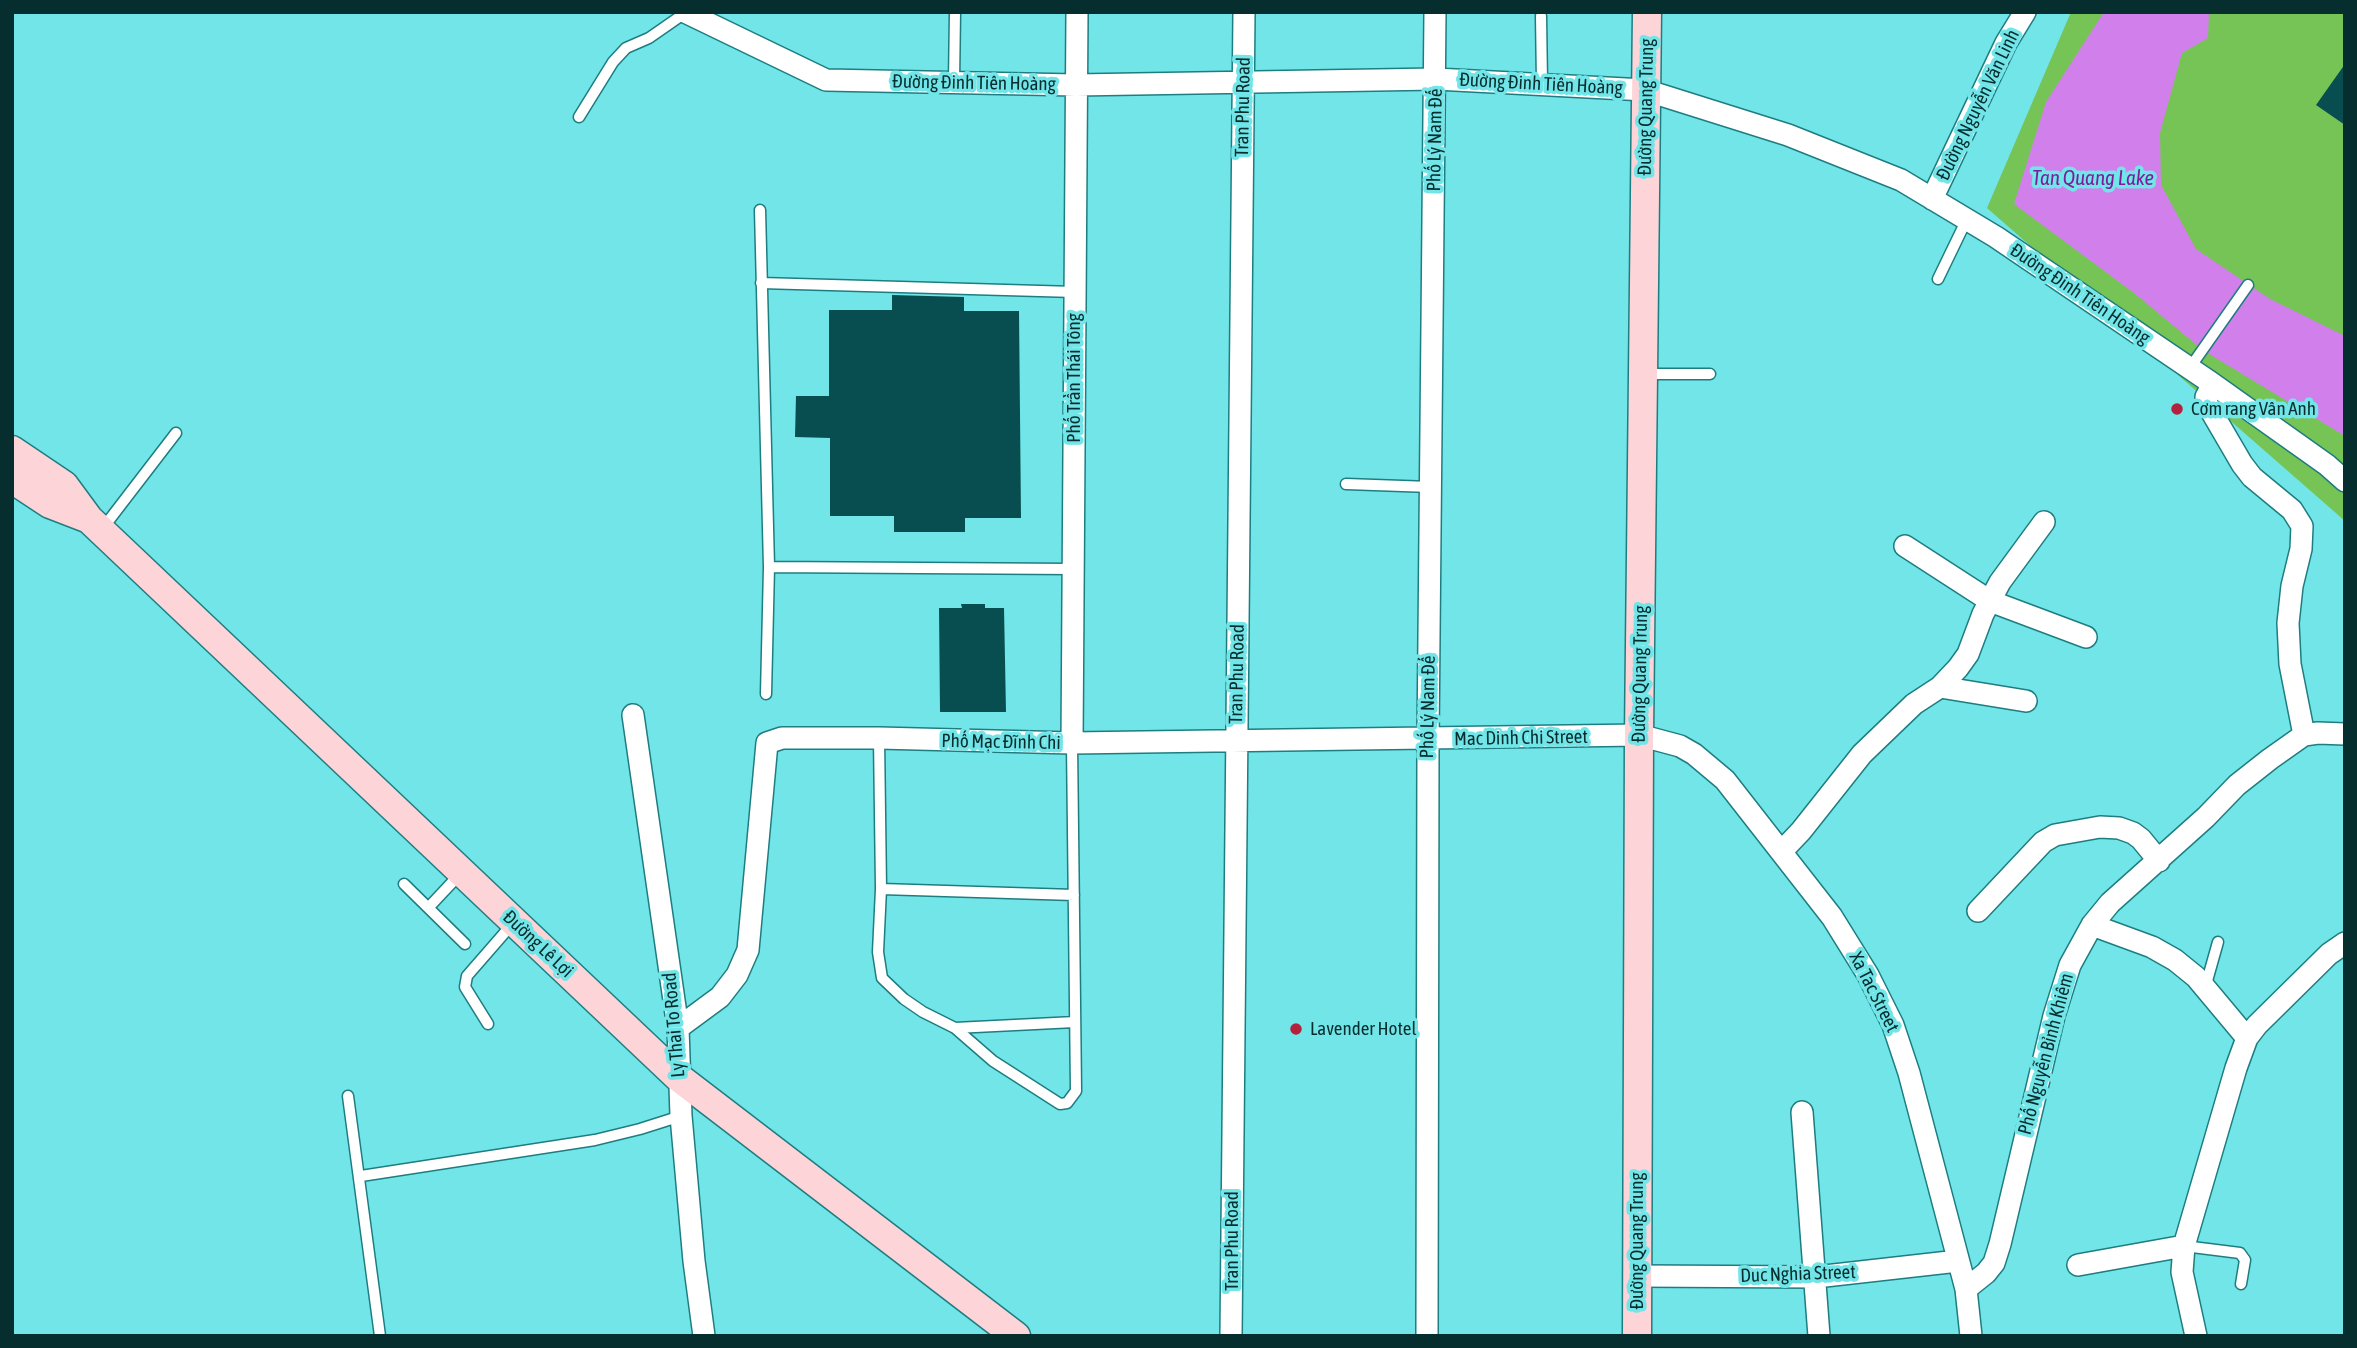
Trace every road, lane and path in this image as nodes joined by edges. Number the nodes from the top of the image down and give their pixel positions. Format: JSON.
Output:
{"nodes":[{"id":1,"x":955,"y":12,"type":"edge"},
{"id":2,"x":1077,"y":12,"type":"edge"},
{"id":3,"x":1244,"y":12,"type":"edge"},
{"id":4,"x":1435,"y":12,"type":"edge"},
{"id":5,"x":1647,"y":12,"type":"edge"},
{"id":6,"x":2025,"y":12,"type":"edge"},
{"id":7,"x":685,"y":13,"type":"edge"},
{"id":8,"x":1541,"y":16,"type":"dead end"},
{"id":9,"x":1436,"y":79,"type":"junction"},
{"id":10,"x":954,"y":82,"type":"junction"},
{"id":11,"x":1243,"y":82,"type":"junction"},
{"id":12,"x":1542,"y":83,"type":"junction"},
{"id":13,"x":1076,"y":85,"type":"junction"},
{"id":14,"x":1645,"y":90,"type":"junction"},
{"id":15,"x":579,"y":117,"type":"dead end"},
{"id":16,"x":1932,"y":199,"type":"junction"},
{"id":17,"x":760,"y":210,"type":"dead end"},
{"id":18,"x":1968,"y":219,"type":"junction"},
{"id":19,"x":1938,"y":279,"type":"dead end"},
{"id":20,"x":761,"y":284,"type":"junction"},
{"id":21,"x":2248,"y":285,"type":"dead end"},
{"id":22,"x":1075,"y":292,"type":"junction"},
{"id":23,"x":2189,"y":369,"type":"junction"},
{"id":24,"x":1643,"y":374,"type":"junction"},
{"id":25,"x":1710,"y":374,"type":"dead end"},
{"id":26,"x":2213,"y":384,"type":"junction"},
{"id":27,"x":176,"y":433,"type":"dead end"},
{"id":28,"x":12,"y":450,"type":"edge"},
{"id":29,"x":2345,"y":481,"type":"edge"},
{"id":30,"x":1346,"y":484,"type":"dead end"},
{"id":31,"x":1431,"y":487,"type":"junction"},
{"id":32,"x":16,"y":488,"type":"edge"},
{"id":33,"x":2044,"y":522,"type":"dead end"},
{"id":34,"x":95,"y":525,"type":"junction"},
{"id":35,"x":1905,"y":546,"type":"dead end"},
{"id":36,"x":769,"y":567,"type":"junction"},
{"id":37,"x":1073,"y":569,"type":"junction"},
{"id":38,"x":1990,"y":601,"type":"junction"},
{"id":39,"x":2086,"y":637,"type":"dead end"},
{"id":40,"x":1940,"y":687,"type":"junction"},
{"id":41,"x":766,"y":694,"type":"dead end"},
{"id":42,"x":2026,"y":701,"type":"dead end"},
{"id":43,"x":633,"y":715,"type":"dead end"},
{"id":44,"x":2345,"y":734,"type":"edge"},
{"id":45,"x":1639,"y":735,"type":"junction"},
{"id":46,"x":2304,"y":735,"type":"junction"},
{"id":47,"x":879,"y":738,"type":"junction"},
{"id":48,"x":1428,"y":740,"type":"junction"},
{"id":49,"x":1236,"y":742,"type":"junction"},
{"id":50,"x":1072,"y":743,"type":"junction"},
{"id":51,"x":1782,"y":851,"type":"junction"},
{"id":52,"x":2159,"y":861,"type":"junction"},
{"id":53,"x":462,"y":872,"type":"junction"},
{"id":54,"x":404,"y":884,"type":"dead end"},
{"id":55,"x":881,"y":889,"type":"junction"},
{"id":56,"x":1074,"y":895,"type":"junction"},
{"id":57,"x":429,"y":907,"type":"junction"},
{"id":58,"x":1978,"y":911,"type":"dead end"},
{"id":59,"x":514,"y":922,"type":"junction"},
{"id":60,"x":2092,"y":925,"type":"junction"},
{"id":61,"x":2218,"y":942,"type":"dead end"},
{"id":62,"x":2345,"y":943,"type":"edge"},
{"id":63,"x":465,"y":944,"type":"dead end"},
{"id":64,"x":2205,"y":988,"type":"junction"},
{"id":65,"x":1075,"y":1022,"type":"junction"},
{"id":66,"x":488,"y":1024,"type":"dead end"},
{"id":67,"x":678,"y":1028,"type":"junction"},
{"id":68,"x":955,"y":1028,"type":"junction"},
{"id":69,"x":2247,"y":1038,"type":"junction"},
{"id":70,"x":678,"y":1077,"type":"junction"},
{"id":71,"x":348,"y":1096,"type":"dead end"},
{"id":72,"x":1802,"y":1112,"type":"dead end"},
{"id":73,"x":681,"y":1116,"type":"junction"},
{"id":74,"x":361,"y":1176,"type":"junction"},
{"id":75,"x":2184,"y":1246,"type":"junction"},
{"id":76,"x":1958,"y":1261,"type":"junction"},
{"id":77,"x":2078,"y":1265,"type":"dead end"},
{"id":78,"x":1637,"y":1276,"type":"junction"},
{"id":79,"x":1816,"y":1277,"type":"junction"},
{"id":80,"x":2241,"y":1284,"type":"dead end"},
{"id":81,"x":1966,"y":1289,"type":"junction"},
{"id":82,"x":380,"y":1336,"type":"edge"},
{"id":83,"x":704,"y":1336,"type":"edge"},
{"id":84,"x":1016,"y":1336,"type":"edge"},
{"id":85,"x":1231,"y":1336,"type":"edge"},
{"id":86,"x":1427,"y":1336,"type":"edge"},
{"id":87,"x":1637,"y":1336,"type":"edge"},
{"id":88,"x":1819,"y":1336,"type":"edge"},
{"id":89,"x":1971,"y":1336,"type":"edge"},
{"id":90,"x":2196,"y":1336,"type":"edge"}],
"edges":[{"from":1,"to":10,"type":"lane"},
{"from":2,"to":13,"type":"street","name":"Phố Trần Thái Tông"},
{"from":3,"to":11,"type":"street","name":"Tran Phu Road"},
{"from":4,"to":9,"type":"street","name":"Phố Lý Nam Đế"},
{"from":5,"to":14,"type":"street","name":"Đường Quang Trung"},
{"from":6,"to":16,"type":"street","name":"Đường Nguyễn Văn Linh"},
{"from":7,"to":10,"type":"street","name":"Đường Đinh Tiên Hoàng"},
{"from":7,"to":15,"type":"lane"},
{"from":8,"to":12,"type":"lane"},
{"from":9,"to":11,"type":"street","name":"Đường Đinh Tiên Hoàng"},
{"from":9,"to":12,"type":"street","name":"Đường Đinh Tiên Hoàng"},
{"from":9,"to":31,"type":"street","name":"Phố Lý Nam Đế"},
{"from":10,"to":13,"type":"street","name":"Đường Đinh Tiên Hoàng"},
{"from":11,"to":13,"type":"street","name":"Đường Đinh Tiên Hoàng"},
{"from":11,"to":49,"type":"street","name":"Tran Phu Road"},
{"from":12,"to":14,"type":"street","name":"Đường Đinh Tiên Hoàng"},
{"from":13,"to":22,"type":"street","name":"Phố Trần Thái Tông"},
{"from":14,"to":16,"type":"street","name":"Đường Đinh Tiên Hoàng"},
{"from":14,"to":24,"type":"street","name":"Đường Quang Trung"},
{"from":16,"to":18,"type":"street","name":"Đường Đinh Tiên Hoàng"},
{"from":17,"to":20,"type":"lane"},
{"from":18,"to":19,"type":"lane"},
{"from":18,"to":23,"type":"street","name":"Đường Đinh Tiên Hoàng"},
{"from":20,"to":22,"type":"lane"},
{"from":20,"to":36,"type":"lane"},
{"from":21,"to":23,"type":"lane"},
{"from":22,"to":37,"type":"street","name":"Phố Trần Thái Tông"},
{"from":23,"to":26,"type":"street","name":"Đường Đinh Tiên Hoàng"},
{"from":24,"to":25,"type":"lane"},
{"from":24,"to":45,"type":"street","name":"Đường Quang Trung"},
{"from":26,"to":29,"type":"street","name":"Đường Đinh Tiên Hoàng"},
{"from":26,"to":46,"type":"street"},
{"from":27,"to":34,"type":"lane"},
{"from":28,"to":34,"type":"street"},
{"from":30,"to":31,"type":"lane"},
{"from":31,"to":48,"type":"street","name":"Phố Lý Nam Đế"},
{"from":32,"to":34,"type":"street"},
{"from":33,"to":38,"type":"street"},
{"from":34,"to":53,"type":"street","name":"Đường Lê Lợi"},
{"from":35,"to":38,"type":"street"},
{"from":36,"to":37,"type":"lane"},
{"from":36,"to":41,"type":"lane"},
{"from":37,"to":50,"type":"street","name":"Phố Trần Thái Tông"},
{"from":38,"to":39,"type":"street"},
{"from":38,"to":40,"type":"street"},
{"from":40,"to":42,"type":"street"},
{"from":40,"to":51,"type":"street"},
{"from":43,"to":67,"type":"street","name":"Ly Thai To Road"},
{"from":44,"to":46,"type":"street"},
{"from":45,"to":48,"type":"street","name":"Mac Dinh Chi Street"},
{"from":45,"to":51,"type":"street","name":"Xa Tac Street"},
{"from":45,"to":78,"type":"street","name":"Đường Quang Trung"},
{"from":46,"to":52,"type":"street","name":"Phố Nguyễn Bỉnh Khiêm"},
{"from":47,"to":50,"type":"street","name":"Phố Mạc Đĩnh Chi"},
{"from":47,"to":55,"type":"lane"},
{"from":47,"to":67,"type":"street","name":"Phố Mạc Đĩnh Chi"},
{"from":48,"to":49,"type":"street","name":"Mac Dinh Chi Street"},
{"from":48,"to":86,"type":"street","name":"Phố Lý Nam Đế"},
{"from":49,"to":50,"type":"street","name":"Phố Mạc Đĩnh Chi"},
{"from":49,"to":85,"type":"street","name":"Tran Phu Road"},
{"from":50,"to":56,"type":"lane"},
{"from":51,"to":76,"type":"street","name":"Xa Tac Street"},
{"from":52,"to":58,"type":"street"},
{"from":52,"to":60,"type":"street","name":"Phố Nguyễn Bỉnh Khiêm"},
{"from":53,"to":57,"type":"lane"},
{"from":53,"to":59,"type":"street","name":"Đường Lê Lợi"},
{"from":54,"to":57,"type":"lane"},
{"from":55,"to":56,"type":"lane"},
{"from":55,"to":68,"type":"lane"},
{"from":56,"to":65,"type":"lane"},
{"from":57,"to":63,"type":"lane"},
{"from":59,"to":66,"type":"lane"},
{"from":59,"to":70,"type":"street","name":"Đường Lê Lợi"},
{"from":60,"to":64,"type":"street"},
{"from":60,"to":81,"type":"street","name":"Phố Nguyễn Bỉnh Khiêm"},
{"from":61,"to":64,"type":"lane"},
{"from":62,"to":69,"type":"street"},
{"from":64,"to":69,"type":"street"},
{"from":65,"to":68,"type":"lane"},
{"from":65,"to":68,"type":"lane"},
{"from":67,"to":70,"type":"street","name":"Ly Thai To Road"},
{"from":69,"to":75,"type":"street"},
{"from":70,"to":73,"type":"street","name":"Ly Thai To Road"},
{"from":70,"to":84,"type":"street","name":"Đường Lê Lợi"},
{"from":71,"to":74,"type":"lane"},
{"from":72,"to":79,"type":"street"},
{"from":73,"to":74,"type":"lane"},
{"from":73,"to":83,"type":"street","name":"Ly Thai To Road"},
{"from":74,"to":82,"type":"lane"},
{"from":75,"to":77,"type":"street"},
{"from":75,"to":80,"type":"lane"},
{"from":75,"to":90,"type":"street"},
{"from":76,"to":79,"type":"street","name":"Duc Nghia Street"},
{"from":76,"to":81,"type":"street","name":"Xa Tac Street"},
{"from":78,"to":79,"type":"street","name":"Duc Nghia Street"},
{"from":78,"to":87,"type":"street","name":"Đường Quang Trung"},
{"from":79,"to":88,"type":"street"},
{"from":81,"to":89,"type":"street","name":"Xa Tac Street"}]}
